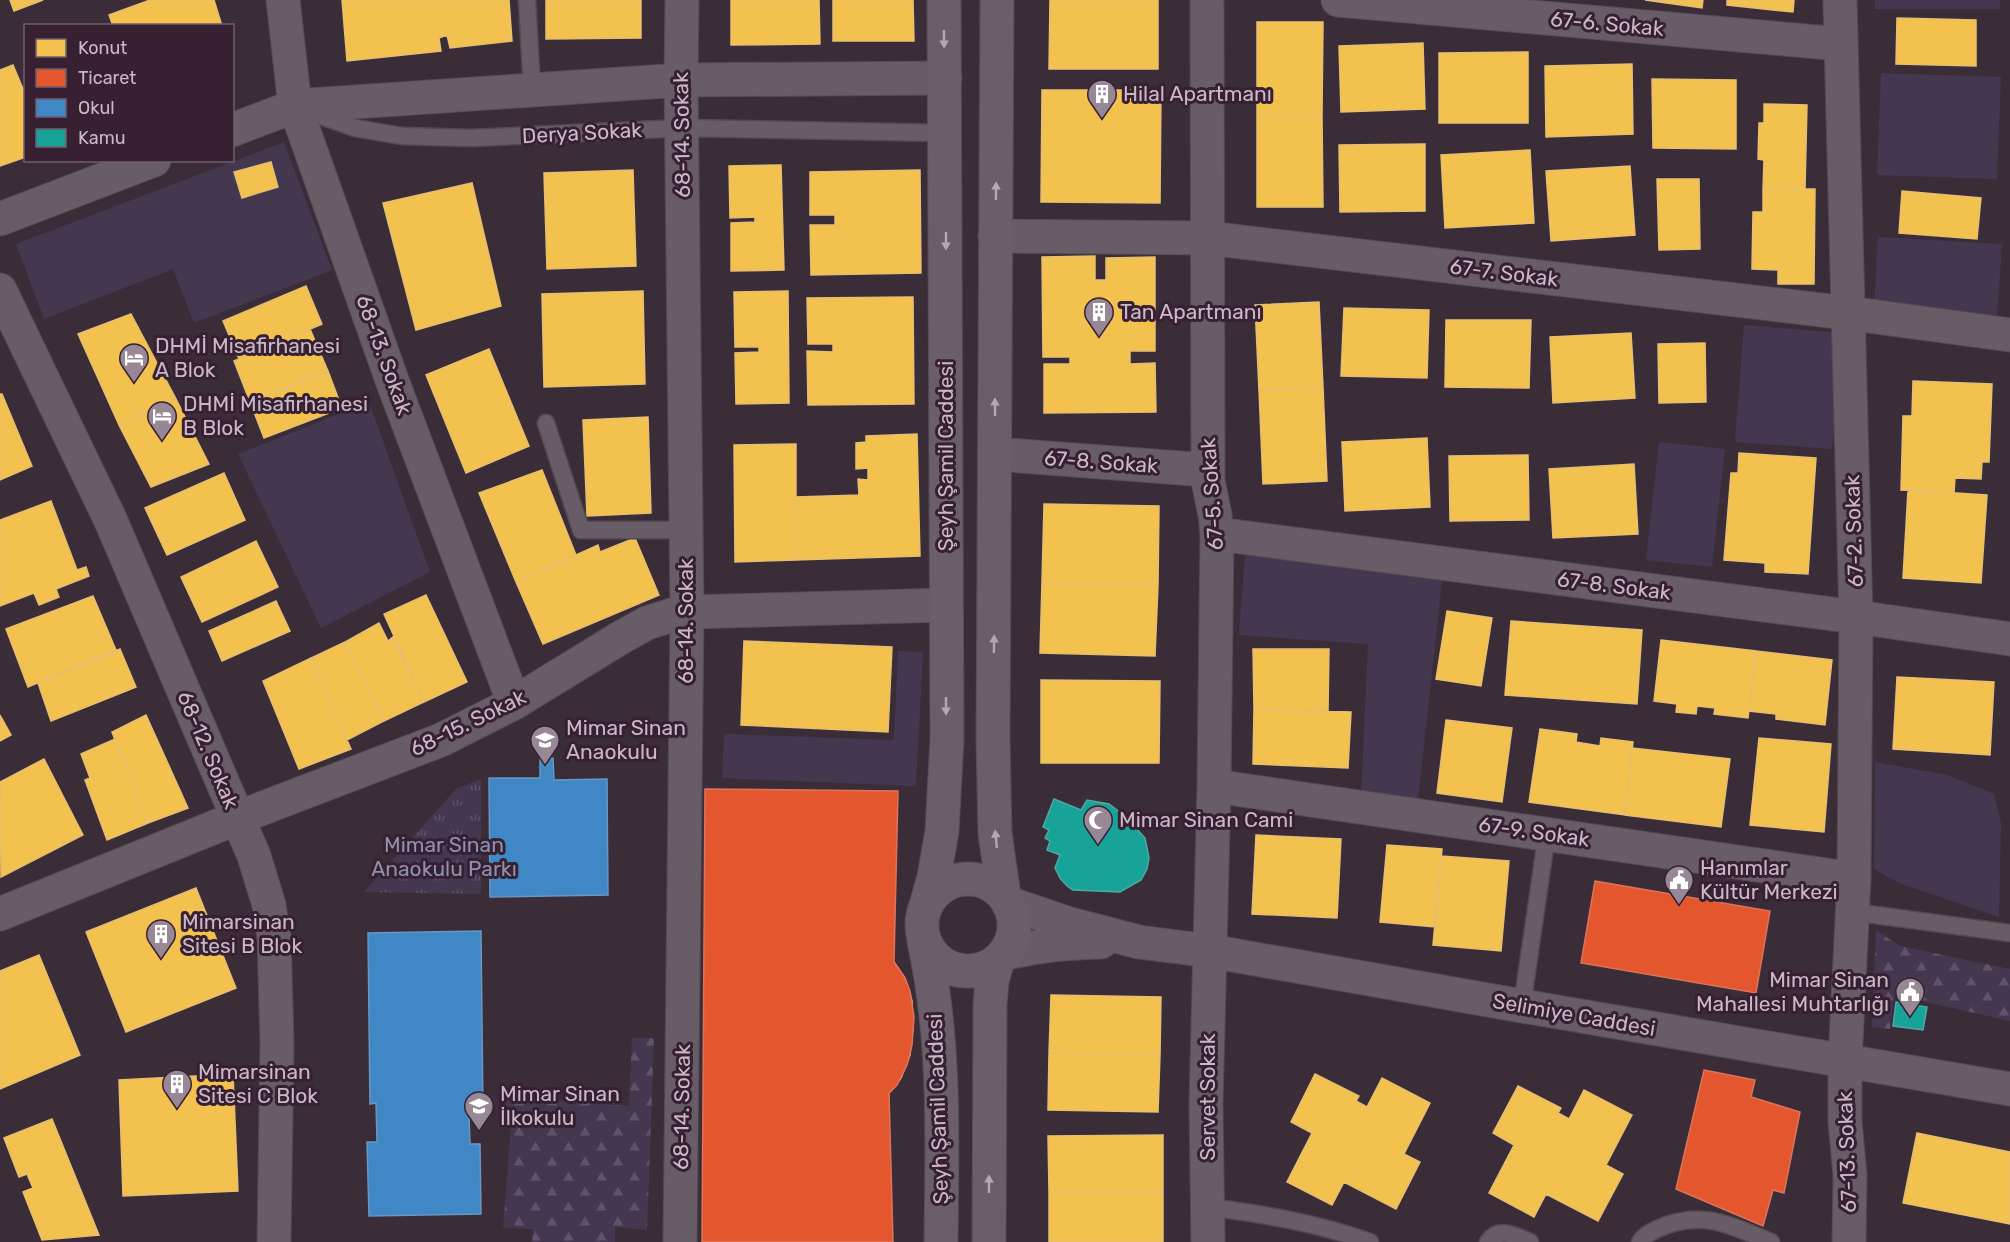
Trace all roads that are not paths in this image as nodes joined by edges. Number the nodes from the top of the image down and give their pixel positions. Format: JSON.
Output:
{"nodes":[{"id":1,"x":283,"y":0,"type":"edge"},
{"id":2,"x":527,"y":0,"type":"edge"},
{"id":3,"x":682,"y":0,"type":"edge"},
{"id":4,"x":944,"y":0,"type":"edge"},
{"id":5,"x":997,"y":0,"type":"edge"},
{"id":6,"x":1207,"y":0,"type":"edge"},
{"id":7,"x":1338,"y":0,"type":"edge"},
{"id":8,"x":1840,"y":0,"type":"edge"},
{"id":9,"x":1841,"y":44,"type":"junction"},
{"id":10,"x":945,"y":78,"type":"junction"},
{"id":11,"x":681,"y":80,"type":"junction"},
{"id":12,"x":532,"y":90,"type":"junction"},
{"id":13,"x":295,"y":106,"type":"junction"},
{"id":14,"x":682,"y":128,"type":"junction"},
{"id":15,"x":234,"y":129,"type":"edge"},
{"id":16,"x":945,"y":133,"type":"junction"},
{"id":17,"x":149,"y":162,"type":"edge"},
{"id":18,"x":0,"y":219,"type":"edge"},
{"id":19,"x":995,"y":236,"type":"junction"},
{"id":20,"x":1209,"y":238,"type":"junction"},
{"id":21,"x":0,"y":290,"type":"edge"},
{"id":22,"x":1847,"y":313,"type":"junction"},
{"id":23,"x":2010,"y":335,"type":"edge"},
{"id":24,"x":546,"y":423,"type":"dead end"},
{"id":25,"x":995,"y":454,"type":"junction"},
{"id":26,"x":1207,"y":470,"type":"junction"},
{"id":27,"x":686,"y":530,"type":"junction"},
{"id":28,"x":1217,"y":534,"type":"junction"},
{"id":29,"x":946,"y":605,"type":"junction"},
{"id":30,"x":687,"y":612,"type":"junction"},
{"id":31,"x":1857,"y":617,"type":"junction"},
{"id":32,"x":2010,"y":639,"type":"edge"},
{"id":33,"x":514,"y":703,"type":"junction"},
{"id":34,"x":1214,"y":786,"type":"junction"},
{"id":35,"x":237,"y":818,"type":"junction"},
{"id":36,"x":1547,"y":833,"type":"junction"},
{"id":37,"x":1854,"y":879,"type":"junction"},
{"id":38,"x":1006,"y":900,"type":"junction"},
{"id":39,"x":924,"y":909,"type":"junction"},
{"id":40,"x":1853,"y":912,"type":"junction"},
{"id":41,"x":0,"y":914,"type":"edge"},
{"id":42,"x":2010,"y":933,"type":"edge"},
{"id":43,"x":924,"y":942,"type":"junction"},
{"id":44,"x":1139,"y":942,"type":"junction"},
{"id":45,"x":1210,"y":951,"type":"junction"},
{"id":46,"x":1001,"y":957,"type":"junction"},
{"id":47,"x":1522,"y":1006,"type":"junction"},
{"id":48,"x":1845,"y":1062,"type":"junction"},
{"id":49,"x":2010,"y":1089,"type":"edge"},
{"id":50,"x":1208,"y":1207,"type":"junction"},
{"id":51,"x":274,"y":1242,"type":"edge"},
{"id":52,"x":680,"y":1242,"type":"edge"},
{"id":53,"x":941,"y":1242,"type":"edge"},
{"id":54,"x":989,"y":1242,"type":"edge"},
{"id":55,"x":1208,"y":1242,"type":"edge"},
{"id":56,"x":1370,"y":1242,"type":"edge"},
{"id":57,"x":1488,"y":1242,"type":"edge"},
{"id":58,"x":1530,"y":1242,"type":"edge"},
{"id":59,"x":1640,"y":1242,"type":"edge"},
{"id":60,"x":1771,"y":1242,"type":"edge"},
{"id":61,"x":1849,"y":1242,"type":"edge"}],
"edges":[{"from":1,"to":13,"type":"street","name":"68-13. Sokak"},
{"from":2,"to":12,"type":"lane"},
{"from":3,"to":11,"type":"street","name":"68-14. Sokak"},
{"from":4,"to":10,"type":"main road","name":"Şeyh Şamil Caddesi","one_way":true},
{"from":19,"to":5,"type":"main road","one_way":true},
{"from":6,"to":20,"type":"street","name":"67-5. Sokak"},
{"from":7,"to":9,"type":"street","name":"67-6. Sokak"},
{"from":8,"to":9,"type":"street","name":"67-2. Sokak"},
{"from":9,"to":22,"type":"street","name":"67-2. Sokak"},
{"from":10,"to":11,"type":"street"},
{"from":10,"to":16,"type":"main road","name":"Şeyh Şamil Caddesi"},
{"from":11,"to":12,"type":"street"},
{"from":11,"to":14,"type":"street","name":"68-14. Sokak"},
{"from":12,"to":13,"type":"street"},
{"from":13,"to":14,"type":"lane","name":"Derya Sokak"},
{"from":13,"to":15,"type":"street"},
{"from":13,"to":33,"type":"street","name":"68-13. Sokak"},
{"from":14,"to":16,"type":"lane","name":"Derya Sokak"},
{"from":14,"to":27,"type":"street","name":"68-14. Sokak"},
{"from":16,"to":29,"type":"main road","name":"Şeyh Şamil Caddesi","one_way":true},
{"from":17,"to":18,"type":"street"},
{"from":19,"to":20,"type":"street","name":"67-7. Sokak"},
{"from":25,"to":19,"type":"main road","one_way":true},
{"from":20,"to":22,"type":"street","name":"67-7. Sokak"},
{"from":20,"to":26,"type":"street","name":"67-5. Sokak"},
{"from":21,"to":35,"type":"street","name":"68-12. Sokak"},
{"from":22,"to":23,"type":"street","name":"67-7. Sokak"},
{"from":22,"to":31,"type":"street","name":"67-2. Sokak"},
{"from":24,"to":27,"type":"lane"},
{"from":25,"to":26,"type":"street","name":"67-8. Sokak"},
{"from":38,"to":25,"type":"main road","one_way":true},
{"from":26,"to":28,"type":"street","name":"67-5. Sokak"},
{"from":27,"to":30,"type":"street","name":"68-14. Sokak"},
{"from":28,"to":31,"type":"street","name":"67-8. Sokak"},
{"from":28,"to":34,"type":"street","name":"67-5. Sokak"},
{"from":29,"to":30,"type":"street","name":"68-15. Sokak"},
{"from":29,"to":39,"type":"main road","name":"Şeyh Şamil Caddesi","one_way":true},
{"from":30,"to":33,"type":"street","name":"68-15. Sokak"},
{"from":30,"to":52,"type":"street","name":"68-14. Sokak"},
{"from":31,"to":32,"type":"street","name":"67-8. Sokak"},
{"from":31,"to":37,"type":"street","name":"67-2. Sokak"},
{"from":33,"to":35,"type":"street","name":"68-15. Sokak"},
{"from":34,"to":36,"type":"street","name":"67-9. Sokak"},
{"from":34,"to":45,"type":"street","name":"67-5. Sokak"},
{"from":35,"to":41,"type":"street","name":"68-15. Sokak"},
{"from":35,"to":51,"type":"street","name":"68-12. Sokak"},
{"from":36,"to":37,"type":"street","name":"67-9. Sokak"},
{"from":36,"to":47,"type":"lane"},
{"from":37,"to":40,"type":"street","name":"67-2. Sokak"},
{"from":38,"to":39,"type":"main road"},
{"from":38,"to":44,"type":"street","name":"Selimiye Caddesi"},
{"from":38,"to":46,"type":"main road"},
{"from":39,"to":43,"type":"main road"},
{"from":40,"to":42,"type":"lane"},
{"from":40,"to":48,"type":"street","name":"67-2. Sokak"},
{"from":43,"to":46,"type":"main road"},
{"from":43,"to":53,"type":"main road","name":"Şeyh Şamil Caddesi"},
{"from":44,"to":45,"type":"street","name":"Selimiye Caddesi"},
{"from":44,"to":46,"type":"street","name":"Selimiye Caddesi"},
{"from":45,"to":47,"type":"street","name":"Selimiye Caddesi"},
{"from":45,"to":50,"type":"street","name":"Servet Sokak"},
{"from":54,"to":46,"type":"main road","one_way":true},
{"from":47,"to":48,"type":"street","name":"Selimiye Caddesi"},
{"from":48,"to":49,"type":"street","name":"Selimiye Caddesi"},
{"from":48,"to":61,"type":"street","name":"67-13. Sokak"},
{"from":50,"to":55,"type":"street","name":"Servet Sokak"},
{"from":50,"to":56,"type":"lane"},
{"from":57,"to":58,"type":"lane"},
{"from":59,"to":60,"type":"lane"}]}
